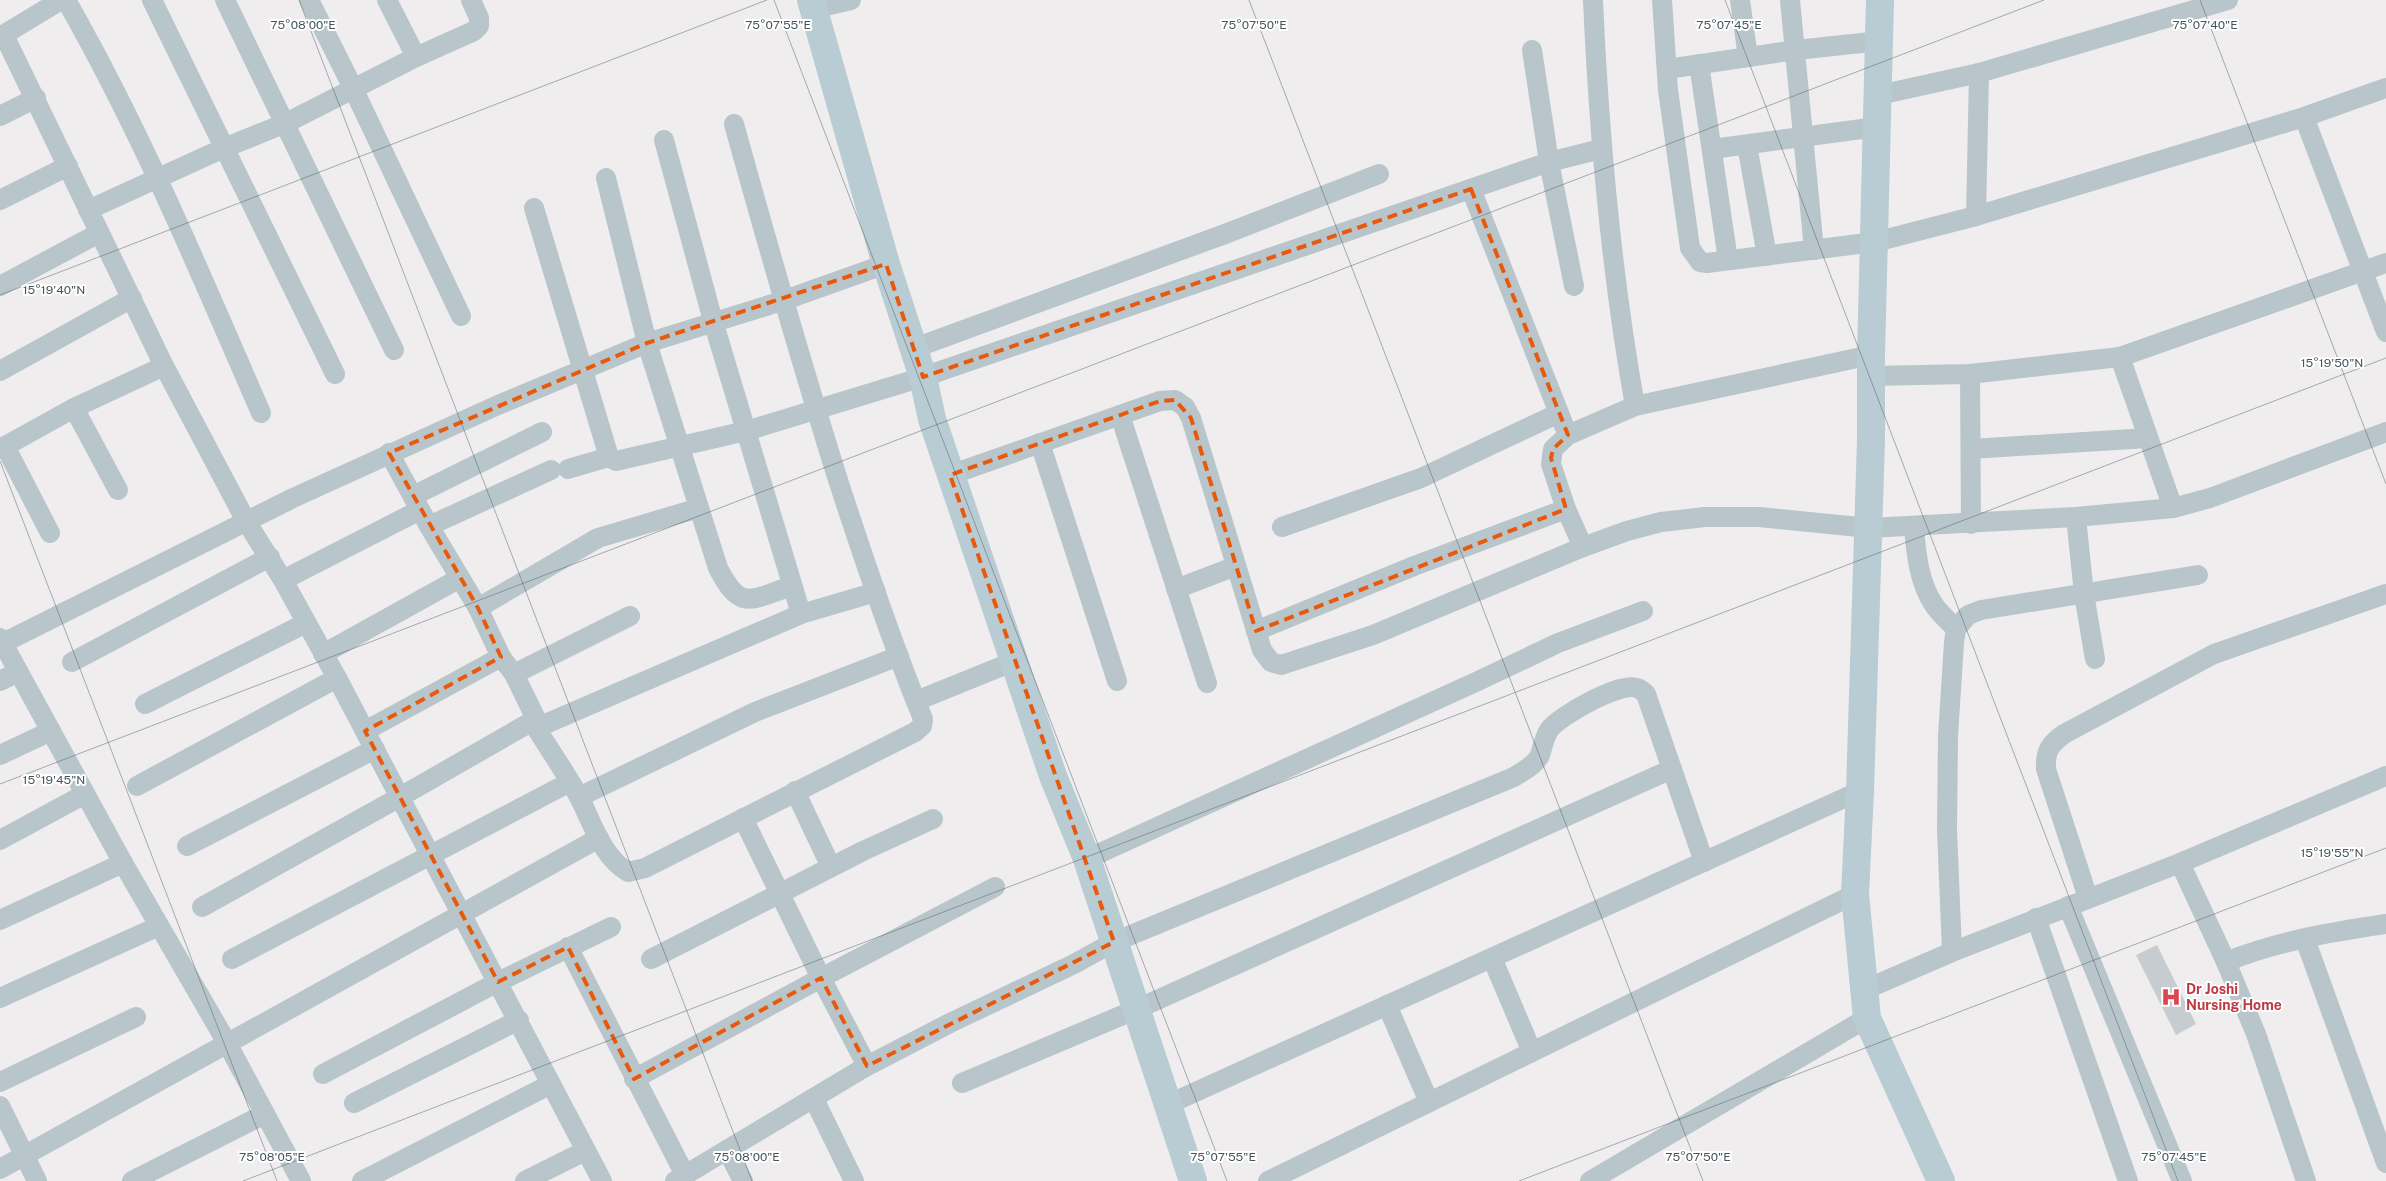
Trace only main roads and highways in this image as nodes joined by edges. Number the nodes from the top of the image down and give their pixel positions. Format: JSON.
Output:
{"nodes":[{"id":1,"x":1885,"y":1,"type":"edge"},
{"id":2,"x":812,"y":4,"type":"edge"},
{"id":3,"x":1193,"y":1181,"type":"edge"},
{"id":4,"x":1941,"y":1181,"type":"edge"}],
"edges":[{"from":1,"to":4,"type":"main road"},
{"from":2,"to":3,"type":"main road"}]}
